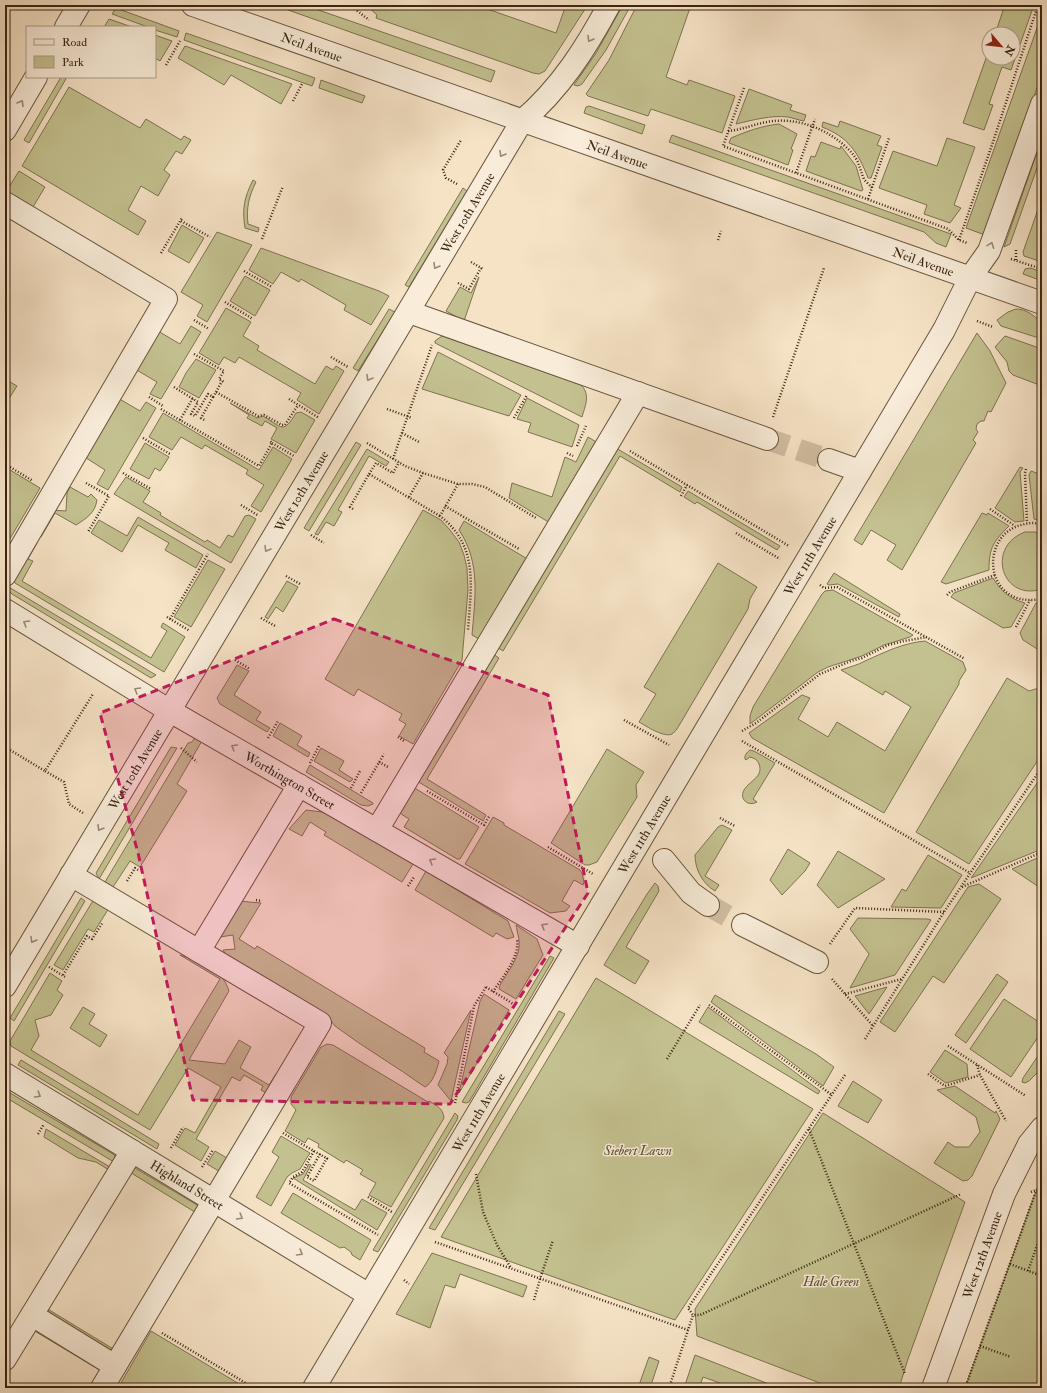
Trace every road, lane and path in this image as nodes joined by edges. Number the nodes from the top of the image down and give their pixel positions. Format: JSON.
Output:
{"nodes":[{"id":1,"x":79,"y":5,"type":"edge"},
{"id":2,"x":193,"y":5,"type":"edge"},
{"id":3,"x":350,"y":5,"type":"edge"},
{"id":4,"x":609,"y":5,"type":"edge"},
{"id":5,"x":1038,"y":5,"type":"edge"},
{"id":6,"x":369,"y":20,"type":"dead end"},
{"id":7,"x":67,"y":26,"type":"edge"},
{"id":8,"x":180,"y":41,"type":"dead end"},
{"id":9,"x":166,"y":64,"type":"dead end"},
{"id":10,"x":35,"y":78,"type":"edge"},
{"id":11,"x":302,"y":84,"type":"dead end"},
{"id":12,"x":744,"y":88,"type":"dead end"},
{"id":13,"x":293,"y":101,"type":"dead end"},
{"id":14,"x":1042,"y":104,"type":"edge"},
{"id":15,"x":815,"y":119,"type":"dead end"},
{"id":16,"x":522,"y":121,"type":"junction"},
{"id":17,"x":812,"y":126,"type":"junction"},
{"id":18,"x":5,"y":130,"type":"edge"},
{"id":19,"x":728,"y":131,"type":"junction"},
{"id":20,"x":889,"y":138,"type":"dead end"},
{"id":21,"x":460,"y":140,"type":"dead end"},
{"id":22,"x":796,"y":173,"type":"junction"},
{"id":23,"x":459,"y":185,"type":"dead end"},
{"id":24,"x":283,"y":186,"type":"dead end"},
{"id":25,"x":872,"y":188,"type":"junction"},
{"id":26,"x":868,"y":199,"type":"junction"},
{"id":27,"x":5,"y":203,"type":"edge"},
{"id":28,"x":721,"y":231,"type":"dead end"},
{"id":29,"x":210,"y":237,"type":"dead end"},
{"id":30,"x":262,"y":239,"type":"dead end"},
{"id":31,"x":718,"y":240,"type":"dead end"},
{"id":32,"x":161,"y":253,"type":"dead end"},
{"id":33,"x":471,"y":262,"type":"dead end"},
{"id":34,"x":824,"y":268,"type":"dead end"},
{"id":35,"x":244,"y":271,"type":"dead end"},
{"id":36,"x":970,"y":278,"type":"junction"},
{"id":37,"x":458,"y":283,"type":"dead end"},
{"id":38,"x":272,"y":287,"type":"dead end"},
{"id":39,"x":225,"y":302,"type":"dead end"},
{"id":40,"x":1042,"y":303,"type":"edge"},
{"id":41,"x":409,"y":312,"type":"junction"},
{"id":42,"x":253,"y":319,"type":"dead end"},
{"id":43,"x":194,"y":320,"type":"dead end"},
{"id":44,"x":977,"y":321,"type":"dead end"},
{"id":45,"x":993,"y":327,"type":"dead end"},
{"id":46,"x":209,"y":329,"type":"dead end"},
{"id":47,"x":432,"y":345,"type":"dead end"},
{"id":48,"x":194,"y":354,"type":"dead end"},
{"id":49,"x":331,"y":357,"type":"dead end"},
{"id":50,"x":347,"y":366,"type":"dead end"},
{"id":51,"x":174,"y":387,"type":"dead end"},
{"id":52,"x":216,"y":392,"type":"junction"},
{"id":53,"x":638,"y":393,"type":"junction"},
{"id":54,"x":527,"y":395,"type":"dead end"},
{"id":55,"x":148,"y":397,"type":"dead end"},
{"id":56,"x":213,"y":397,"type":"junction"},
{"id":57,"x":193,"y":398,"type":"junction"},
{"id":58,"x":289,"y":399,"type":"dead end"},
{"id":59,"x":298,"y":405,"type":"junction"},
{"id":60,"x":163,"y":406,"type":"dead end"},
{"id":61,"x":161,"y":409,"type":"dead end"},
{"id":62,"x":387,"y":409,"type":"dead end"},
{"id":63,"x":408,"y":416,"type":"junction"},
{"id":64,"x":317,"y":417,"type":"dead end"},
{"id":65,"x":412,"y":418,"type":"dead end"},
{"id":66,"x":514,"y":418,"type":"dead end"},
{"id":67,"x":180,"y":420,"type":"junction"},
{"id":68,"x":206,"y":421,"type":"dead end"},
{"id":69,"x":586,"y":426,"type":"dead end"},
{"id":70,"x":402,"y":433,"type":"junction"},
{"id":71,"x":143,"y":438,"type":"dead end"},
{"id":72,"x":611,"y":438,"type":"junction"},
{"id":73,"x":766,"y":438,"type":"joint"},
{"id":74,"x":419,"y":442,"type":"dead end"},
{"id":75,"x":367,"y":443,"type":"dead end"},
{"id":76,"x":170,"y":454,"type":"dead end"},
{"id":77,"x":567,"y":454,"type":"dead end"},
{"id":78,"x":294,"y":456,"type":"dead end"},
{"id":79,"x":393,"y":459,"type":"junction"},
{"id":80,"x":829,"y":460,"type":"tunnel mouth"},
{"id":81,"x":399,"y":462,"type":"junction"},
{"id":82,"x":5,"y":464,"type":"edge"},
{"id":83,"x":1026,"y":469,"type":"dead end"},
{"id":84,"x":860,"y":472,"type":"junction"},
{"id":85,"x":123,"y":473,"type":"dead end"},
{"id":86,"x":423,"y":473,"type":"junction"},
{"id":87,"x":369,"y":474,"type":"junction"},
{"id":88,"x":458,"y":484,"type":"junction"},
{"id":89,"x":687,"y":485,"type":"junction"},
{"id":90,"x":95,"y":488,"type":"dead end"},
{"id":91,"x":151,"y":489,"type":"dead end"},
{"id":92,"x":53,"y":493,"type":"junction"},
{"id":93,"x":681,"y":496,"type":"dead end"},
{"id":94,"x":409,"y":497,"type":"junction"},
{"id":95,"x":241,"y":505,"type":"dead end"},
{"id":96,"x":446,"y":506,"type":"junction"},
{"id":97,"x":353,"y":509,"type":"dead end"},
{"id":98,"x":990,"y":509,"type":"dead end"},
{"id":99,"x":259,"y":515,"type":"dead end"},
{"id":100,"x":440,"y":516,"type":"junction"},
{"id":101,"x":542,"y":522,"type":"dead end"},
{"id":102,"x":1027,"y":523,"type":"junction"},
{"id":103,"x":1042,"y":524,"type":"edge"},
{"id":104,"x":1015,"y":526,"type":"junction"},
{"id":105,"x":88,"y":532,"type":"dead end"},
{"id":106,"x":736,"y":533,"type":"dead end"},
{"id":107,"x":311,"y":535,"type":"dead end"},
{"id":108,"x":324,"y":543,"type":"dead end"},
{"id":109,"x":789,"y":546,"type":"dead end"},
{"id":110,"x":524,"y":552,"type":"dead end"},
{"id":111,"x":208,"y":554,"type":"dead end"},
{"id":112,"x":780,"y":560,"type":"dead end"},
{"id":113,"x":5,"y":575,"type":"edge"},
{"id":114,"x":995,"y":575,"type":"junction"},
{"id":115,"x":286,"y":576,"type":"dead end"},
{"id":116,"x":300,"y":584,"type":"dead end"},
{"id":117,"x":820,"y":585,"type":"dead end"},
{"id":118,"x":947,"y":595,"type":"dead end"},
{"id":119,"x":1042,"y":599,"type":"edge"},
{"id":120,"x":1030,"y":600,"type":"junction"},
{"id":121,"x":5,"y":610,"type":"edge"},
{"id":122,"x":261,"y":618,"type":"dead end"},
{"id":123,"x":275,"y":626,"type":"dead end"},
{"id":124,"x":1016,"y":627,"type":"dead end"},
{"id":125,"x":192,"y":632,"type":"dead end"},
{"id":126,"x":468,"y":632,"type":"dead end"},
{"id":127,"x":927,"y":637,"type":"junction"},
{"id":128,"x":965,"y":659,"type":"dead end"},
{"id":129,"x":235,"y":660,"type":"dead end"},
{"id":130,"x":250,"y":669,"type":"dead end"},
{"id":131,"x":93,"y":694,"type":"dead end"},
{"id":132,"x":170,"y":711,"type":"junction"},
{"id":133,"x":624,"y":720,"type":"dead end"},
{"id":134,"x":278,"y":722,"type":"dead end"},
{"id":135,"x":742,"y":731,"type":"dead end"},
{"id":136,"x":268,"y":738,"type":"dead end"},
{"id":137,"x":742,"y":741,"type":"dead end"},
{"id":138,"x":319,"y":746,"type":"dead end"},
{"id":139,"x":670,"y":746,"type":"dead end"},
{"id":140,"x":5,"y":747,"type":"edge"},
{"id":141,"x":181,"y":748,"type":"dead end"},
{"id":142,"x":384,"y":754,"type":"dead end"},
{"id":143,"x":197,"y":762,"type":"dead end"},
{"id":144,"x":310,"y":763,"type":"dead end"},
{"id":145,"x":1042,"y":768,"type":"edge"},
{"id":146,"x":45,"y":771,"type":"junction"},
{"id":147,"x":360,"y":771,"type":"dead end"},
{"id":148,"x":406,"y":781,"type":"junction"},
{"id":149,"x":298,"y":785,"type":"junction"},
{"id":150,"x":351,"y":788,"type":"dead end"},
{"id":151,"x":361,"y":793,"type":"dead end"},
{"id":152,"x":83,"y":813,"type":"dead end"},
{"id":153,"x":490,"y":815,"type":"dead end"},
{"id":154,"x":720,"y":818,"type":"dead end"},
{"id":155,"x":735,"y":826,"type":"dead end"},
{"id":156,"x":377,"y":830,"type":"junction"},
{"id":157,"x":548,"y":847,"type":"dead end"},
{"id":158,"x":1042,"y":852,"type":"edge"},
{"id":159,"x":664,"y":860,"type":"dead end"},
{"id":160,"x":138,"y":870,"type":"dead end"},
{"id":161,"x":970,"y":873,"type":"junction"},
{"id":162,"x":594,"y":874,"type":"dead end"},
{"id":163,"x":71,"y":875,"type":"junction"},
{"id":164,"x":960,"y":887,"type":"junction"},
{"id":165,"x":116,"y":901,"type":"junction"},
{"id":166,"x":708,"y":905,"type":"tunnel mouth"},
{"id":167,"x":944,"y":912,"type":"junction"},
{"id":168,"x":743,"y":925,"type":"tunnel mouth"},
{"id":169,"x":516,"y":935,"type":"dead end"},
{"id":170,"x":578,"y":946,"type":"junction"},
{"id":171,"x":199,"y":951,"type":"junction"},
{"id":172,"x":817,"y":962,"type":"junction"},
{"id":173,"x":50,"y":967,"type":"dead end"},
{"id":174,"x":902,"y":979,"type":"junction"},
{"id":175,"x":5,"y":986,"type":"edge"},
{"id":176,"x":493,"y":992,"type":"junction"},
{"id":177,"x":845,"y":994,"type":"junction"},
{"id":178,"x":516,"y":1005,"type":"dead end"},
{"id":179,"x":700,"y":1005,"type":"dead end"},
{"id":180,"x":709,"y":1005,"type":"dead end"},
{"id":181,"x":873,"y":1026,"type":"junction"},
{"id":182,"x":865,"y":1039,"type":"dead end"},
{"id":183,"x":948,"y":1046,"type":"dead end"},
{"id":184,"x":667,"y":1059,"type":"dead end"},
{"id":185,"x":977,"y":1064,"type":"junction"},
{"id":186,"x":5,"y":1074,"type":"edge"},
{"id":187,"x":928,"y":1074,"type":"dead end"},
{"id":188,"x":845,"y":1075,"type":"dead end"},
{"id":189,"x":980,"y":1075,"type":"junction"},
{"id":190,"x":832,"y":1095,"type":"junction"},
{"id":191,"x":1026,"y":1096,"type":"dead end"},
{"id":192,"x":454,"y":1108,"type":"dead end"},
{"id":193,"x":1006,"y":1121,"type":"dead end"},
{"id":194,"x":44,"y":1124,"type":"dead end"},
{"id":195,"x":183,"y":1127,"type":"dead end"},
{"id":196,"x":1042,"y":1128,"type":"edge"},
{"id":197,"x":809,"y":1129,"type":"junction"},
{"id":198,"x":283,"y":1133,"type":"dead end"},
{"id":199,"x":38,"y":1134,"type":"dead end"},
{"id":200,"x":171,"y":1148,"type":"dead end"},
{"id":201,"x":213,"y":1150,"type":"dead end"},
{"id":202,"x":132,"y":1151,"type":"junction"},
{"id":203,"x":314,"y":1151,"type":"junction"},
{"id":204,"x":320,"y":1154,"type":"junction"},
{"id":205,"x":202,"y":1167,"type":"dead end"},
{"id":206,"x":476,"y":1174,"type":"dead end"},
{"id":207,"x":1042,"y":1179,"type":"edge"},
{"id":208,"x":961,"y":1194,"type":"dead end"},
{"id":209,"x":368,"y":1197,"type":"dead end"},
{"id":210,"x":214,"y":1200,"type":"junction"},
{"id":211,"x":392,"y":1212,"type":"dead end"},
{"id":212,"x":379,"y":1235,"type":"dead end"},
{"id":213,"x":1042,"y":1238,"type":"edge"},
{"id":214,"x":554,"y":1240,"type":"dead end"},
{"id":215,"x":435,"y":1242,"type":"dead end"},
{"id":216,"x":854,"y":1244,"type":"junction"},
{"id":217,"x":1010,"y":1264,"type":"junction"},
{"id":218,"x":512,"y":1269,"type":"junction"},
{"id":219,"x":1028,"y":1271,"type":"junction"},
{"id":220,"x":1042,"y":1276,"type":"edge"},
{"id":221,"x":540,"y":1279,"type":"junction"},
{"id":222,"x":369,"y":1295,"type":"junction"},
{"id":223,"x":534,"y":1300,"type":"dead end"},
{"id":224,"x":32,"y":1315,"type":"junction"},
{"id":225,"x":693,"y":1315,"type":"junction"},
{"id":226,"x":141,"y":1322,"type":"junction"},
{"id":227,"x":688,"y":1330,"type":"junction"},
{"id":228,"x":980,"y":1346,"type":"junction"},
{"id":229,"x":1011,"y":1357,"type":"dead end"},
{"id":230,"x":5,"y":1359,"type":"edge"},
{"id":231,"x":115,"y":1366,"type":"junction"},
{"id":232,"x":905,"y":1374,"type":"dead end"},
{"id":233,"x":102,"y":1388,"type":"edge"},
{"id":234,"x":254,"y":1388,"type":"edge"},
{"id":235,"x":314,"y":1388,"type":"edge"},
{"id":236,"x":669,"y":1388,"type":"edge"},
{"id":237,"x":933,"y":1388,"type":"edge"},
{"id":238,"x":965,"y":1388,"type":"edge"}],
"edges":[{"from":1,"to":7,"type":"street"},
{"from":2,"to":16,"type":"street","name":"Neil Avenue"},
{"from":3,"to":6,"type":"path"},
{"from":4,"to":16,"type":"street","name":"West 10th Avenue","one_way":true},
{"from":5,"to":26,"type":"path"},
{"from":8,"to":9,"type":"path"},
{"from":18,"to":10,"type":"street","one_way":true},
{"from":11,"to":13,"type":"path"},
{"from":12,"to":19,"type":"path"},
{"from":36,"to":14,"type":"street","name":"West 11th Avenue","one_way":true},
{"from":15,"to":17,"type":"path"},
{"from":16,"to":36,"type":"street","name":"Neil Avenue"},
{"from":16,"to":41,"type":"street","name":"West 10th Avenue","one_way":true},
{"from":17,"to":19,"type":"path"},
{"from":17,"to":22,"type":"path"},
{"from":17,"to":25,"type":"path"},
{"from":19,"to":22,"type":"path"},
{"from":20,"to":25,"type":"path"},
{"from":21,"to":23,"type":"path"},
{"from":22,"to":26,"type":"path"},
{"from":24,"to":30,"type":"path"},
{"from":25,"to":26,"type":"path"},
{"from":27,"to":92,"type":"street"},
{"from":28,"to":31,"type":"path"},
{"from":29,"to":32,"type":"path"},
{"from":33,"to":37,"type":"path"},
{"from":34,"to":73,"type":"path"},
{"from":35,"to":38,"type":"path"},
{"from":36,"to":40,"type":"street","name":"Neil Avenue"},
{"from":36,"to":84,"type":"street","name":"West 11th Avenue"},
{"from":39,"to":42,"type":"path"},
{"from":41,"to":53,"type":"street"},
{"from":41,"to":132,"type":"street","name":"West 10th Avenue","one_way":true},
{"from":43,"to":46,"type":"path"},
{"from":44,"to":45,"type":"path"},
{"from":47,"to":63,"type":"path"},
{"from":48,"to":52,"type":"path"},
{"from":49,"to":50,"type":"path"},
{"from":51,"to":57,"type":"path"},
{"from":52,"to":56,"type":"path"},
{"from":52,"to":59,"type":"path"},
{"from":53,"to":72,"type":"street"},
{"from":53,"to":73,"type":"street"},
{"from":54,"to":66,"type":"path"},
{"from":55,"to":60,"type":"path"},
{"from":56,"to":57,"type":"path"},
{"from":56,"to":68,"type":"path"},
{"from":57,"to":67,"type":"path"},
{"from":58,"to":59,"type":"path"},
{"from":59,"to":64,"type":"path"},
{"from":61,"to":67,"type":"path"},
{"from":62,"to":63,"type":"path"},
{"from":63,"to":65,"type":"path"},
{"from":63,"to":70,"type":"path"},
{"from":67,"to":78,"type":"path"},
{"from":69,"to":77,"type":"path"},
{"from":70,"to":74,"type":"path"},
{"from":70,"to":79,"type":"path"},
{"from":71,"to":76,"type":"path"},
{"from":72,"to":89,"type":"path"},
{"from":72,"to":148,"type":"street"},
{"from":75,"to":79,"type":"path"},
{"from":79,"to":81,"type":"path"},
{"from":80,"to":84,"type":"street"},
{"from":81,"to":86,"type":"path"},
{"from":81,"to":87,"type":"path"},
{"from":82,"to":92,"type":"path"},
{"from":83,"to":102,"type":"path"},
{"from":84,"to":170,"type":"street","name":"West 11th Avenue"},
{"from":85,"to":91,"type":"path"},
{"from":86,"to":88,"type":"path"},
{"from":86,"to":94,"type":"path"},
{"from":87,"to":94,"type":"path"},
{"from":87,"to":97,"type":"path"},
{"from":88,"to":96,"type":"path"},
{"from":88,"to":101,"type":"path"},
{"from":89,"to":93,"type":"path"},
{"from":89,"to":109,"type":"path"},
{"from":90,"to":105,"type":"path"},
{"from":92,"to":113,"type":"street"},
{"from":94,"to":100,"type":"path"},
{"from":95,"to":99,"type":"path"},
{"from":96,"to":100,"type":"path"},
{"from":96,"to":110,"type":"path"},
{"from":98,"to":104,"type":"path"},
{"from":100,"to":126,"type":"path"},
{"from":102,"to":103,"type":"path"},
{"from":102,"to":104,"type":"path"},
{"from":104,"to":114,"type":"path"},
{"from":106,"to":112,"type":"path"},
{"from":107,"to":108,"type":"path"},
{"from":111,"to":125,"type":"path"},
{"from":114,"to":118,"type":"path"},
{"from":114,"to":120,"type":"path"},
{"from":115,"to":116,"type":"path"},
{"from":117,"to":127,"type":"path"},
{"from":119,"to":120,"type":"path"},
{"from":120,"to":124,"type":"path"},
{"from":132,"to":121,"type":"street","name":"Worthington Street","one_way":true},
{"from":122,"to":123,"type":"path"},
{"from":127,"to":128,"type":"path"},
{"from":127,"to":135,"type":"path"},
{"from":129,"to":130,"type":"path"},
{"from":131,"to":146,"type":"path"},
{"from":149,"to":132,"type":"street","name":"Worthington Street","one_way":true},
{"from":132,"to":163,"type":"street","name":"West 10th Avenue","one_way":true},
{"from":133,"to":139,"type":"path"},
{"from":134,"to":136,"type":"path"},
{"from":137,"to":161,"type":"path"},
{"from":138,"to":144,"type":"path"},
{"from":140,"to":146,"type":"path"},
{"from":141,"to":143,"type":"path"},
{"from":142,"to":151,"type":"path"},
{"from":145,"to":161,"type":"path"},
{"from":146,"to":152,"type":"path"},
{"from":147,"to":150,"type":"path"},
{"from":148,"to":153,"type":"path"},
{"from":148,"to":156,"type":"street"},
{"from":149,"to":156,"type":"street","name":"Worthington Street"},
{"from":149,"to":171,"type":"street"},
{"from":154,"to":155,"type":"path"},
{"from":170,"to":156,"type":"street","name":"Worthington Street","one_way":true},
{"from":157,"to":162,"type":"path"},
{"from":158,"to":164,"type":"path"},
{"from":159,"to":166,"type":"street"},
{"from":160,"to":165,"type":"path"},
{"from":161,"to":164,"type":"path"},
{"from":163,"to":165,"type":"street"},
{"from":163,"to":175,"type":"street","name":"West 10th Avenue","one_way":true},
{"from":164,"to":167,"type":"path"},
{"from":165,"to":171,"type":"street"},
{"from":165,"to":173,"type":"path"},
{"from":167,"to":172,"type":"path"},
{"from":167,"to":174,"type":"path"},
{"from":168,"to":172,"type":"street"},
{"from":169,"to":176,"type":"path"},
{"from":170,"to":222,"type":"street","name":"West 11th Avenue"},
{"from":171,"to":210,"type":"street"},
{"from":172,"to":177,"type":"path"},
{"from":174,"to":177,"type":"path"},
{"from":174,"to":181,"type":"path"},
{"from":176,"to":178,"type":"path"},
{"from":176,"to":192,"type":"path"},
{"from":177,"to":181,"type":"path"},
{"from":179,"to":184,"type":"path"},
{"from":180,"to":190,"type":"path"},
{"from":181,"to":182,"type":"path"},
{"from":183,"to":185,"type":"path"},
{"from":185,"to":189,"type":"path"},
{"from":185,"to":191,"type":"path"},
{"from":186,"to":202,"type":"street","name":"Highland Street","one_way":true},
{"from":187,"to":189,"type":"path"},
{"from":188,"to":190,"type":"path"},
{"from":189,"to":193,"type":"path"},
{"from":190,"to":197,"type":"path"},
{"from":194,"to":199,"type":"path"},
{"from":195,"to":200,"type":"path"},
{"from":196,"to":237,"type":"street","name":"West 12th Avenue"},
{"from":197,"to":216,"type":"path"},
{"from":197,"to":225,"type":"path"},
{"from":198,"to":203,"type":"path"},
{"from":201,"to":205,"type":"path"},
{"from":202,"to":210,"type":"street","name":"Highland Street"},
{"from":202,"to":224,"type":"street"},
{"from":203,"to":204,"type":"path"},
{"from":203,"to":212,"type":"path"},
{"from":204,"to":204,"type":"path"},
{"from":206,"to":218,"type":"path"},
{"from":207,"to":217,"type":"path"},
{"from":208,"to":216,"type":"path"},
{"from":209,"to":211,"type":"path"},
{"from":210,"to":222,"type":"street","name":"Highland Street","one_way":true},
{"from":210,"to":226,"type":"street"},
{"from":213,"to":219,"type":"path"},
{"from":214,"to":221,"type":"path"},
{"from":215,"to":218,"type":"path"},
{"from":216,"to":225,"type":"path"},
{"from":216,"to":232,"type":"path"},
{"from":217,"to":219,"type":"path"},
{"from":217,"to":228,"type":"path"},
{"from":218,"to":221,"type":"path"},
{"from":219,"to":220,"type":"path"},
{"from":221,"to":223,"type":"path"},
{"from":221,"to":227,"type":"path"},
{"from":222,"to":235,"type":"street","name":"West 11th Avenue"},
{"from":224,"to":230,"type":"street"},
{"from":224,"to":231,"type":"street"},
{"from":225,"to":227,"type":"path"},
{"from":226,"to":231,"type":"street"},
{"from":226,"to":234,"type":"path"},
{"from":227,"to":236,"type":"path"},
{"from":228,"to":229,"type":"path"},
{"from":228,"to":238,"type":"path"},
{"from":231,"to":233,"type":"street"}]}
